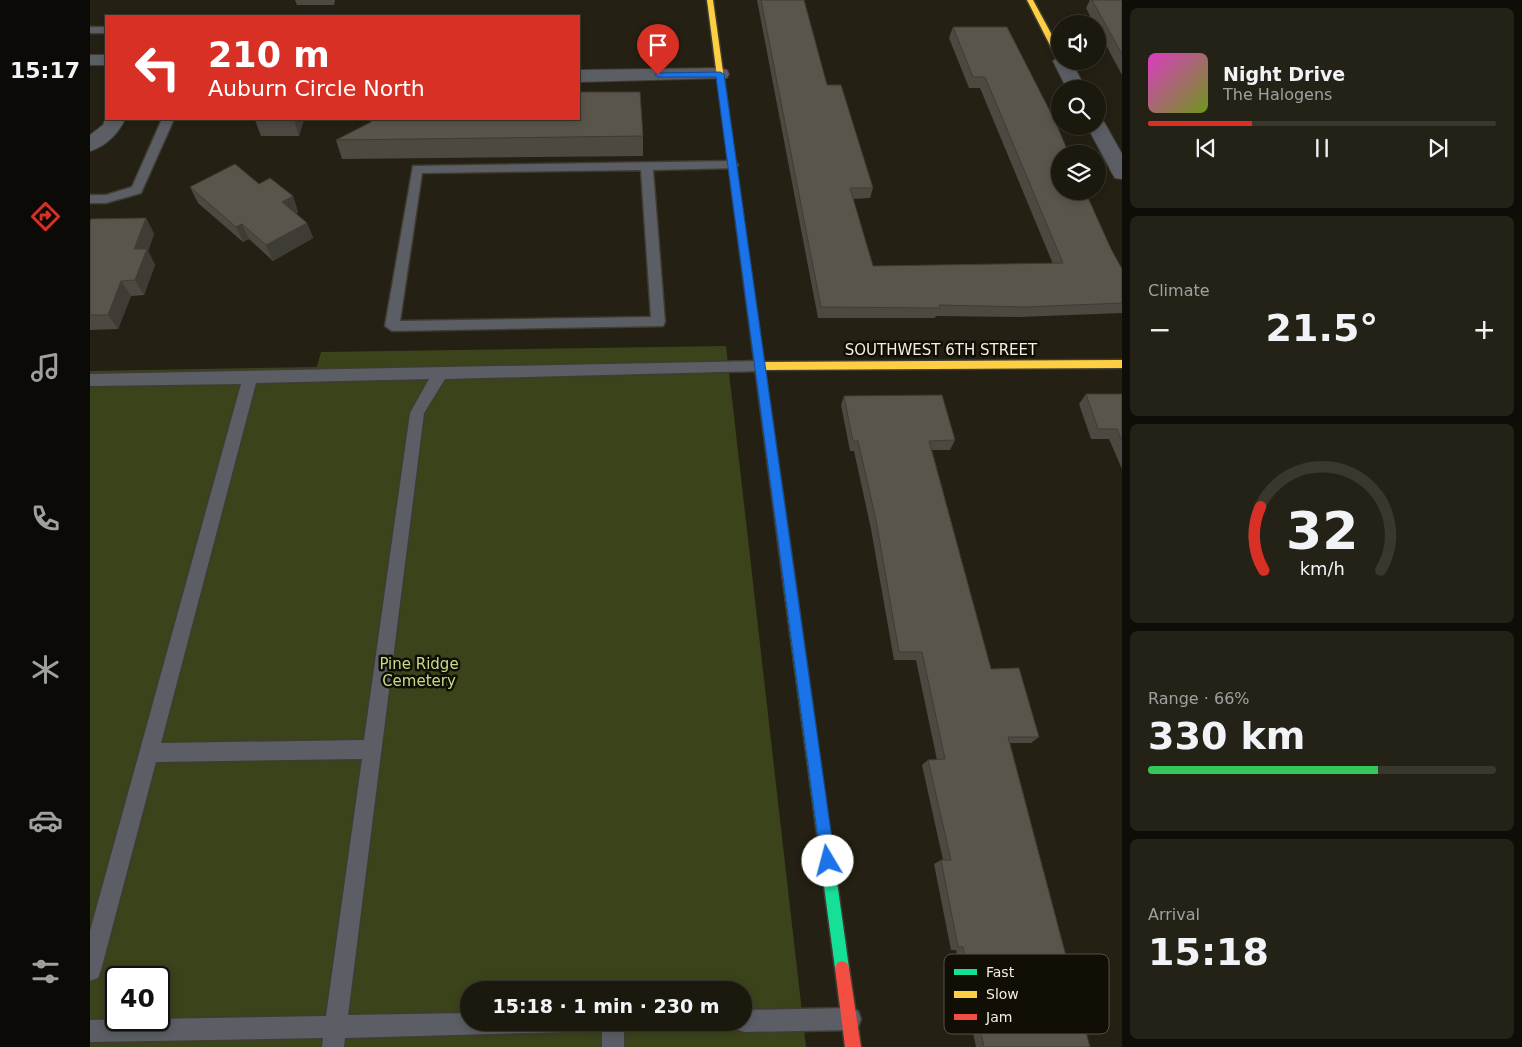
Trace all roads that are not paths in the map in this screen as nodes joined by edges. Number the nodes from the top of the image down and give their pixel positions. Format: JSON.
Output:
{"nodes":[{"id":1,"x":710,"y":0,"type":"edge"},
{"id":2,"x":1030,"y":0,"type":"edge"},
{"id":3,"x":90,"y":30,"type":"edge"},
{"id":4,"x":105,"y":30,"type":"edge"},
{"id":5,"x":1051,"y":40,"type":"edge"},
{"id":6,"x":90,"y":60,"type":"edge"},
{"id":7,"x":105,"y":60,"type":"edge"},
{"id":8,"x":720,"y":74,"type":"junction"},
{"id":9,"x":580,"y":76,"type":"edge"},
{"id":10,"x":115,"y":120,"type":"edge"},
{"id":11,"x":168,"y":120,"type":"edge"},
{"id":12,"x":1102,"y":135,"type":"edge"},
{"id":13,"x":90,"y":145,"type":"edge"},
{"id":14,"x":732,"y":165,"type":"junction"},
{"id":15,"x":647,"y":166,"type":"junction"},
{"id":16,"x":1122,"y":173,"type":"edge"},
{"id":17,"x":90,"y":199,"type":"edge"},
{"id":18,"x":1122,"y":364,"type":"edge"},
{"id":19,"x":760,"y":366,"type":"junction"},
{"id":20,"x":440,"y":374,"type":"junction"},
{"id":21,"x":250,"y":378,"type":"junction"},
{"id":22,"x":90,"y":380,"type":"edge"},
{"id":23,"x":373,"y":749,"type":"junction"},
{"id":24,"x":148,"y":753,"type":"junction"},
{"id":25,"x":90,"y":970,"type":"edge"},
{"id":26,"x":850,"y":1019,"type":"junction"},
{"id":27,"x":752,"y":1021,"type":"edge"},
{"id":28,"x":460,"y":1030,"type":"edge"},
{"id":29,"x":90,"y":1031,"type":"edge"},
{"id":30,"x":612,"y":1031,"type":"edge"},
{"id":31,"x":335,"y":1037,"type":"edge"},
{"id":32,"x":613,"y":1047,"type":"edge"},
{"id":33,"x":853,"y":1047,"type":"edge"}],
"edges":[{"from":1,"to":8,"type":"street"},
{"from":2,"to":5,"type":"street"},
{"from":3,"to":4,"type":"lane"},
{"from":6,"to":7,"type":"street"},
{"from":8,"to":9,"type":"street"},
{"from":8,"to":14,"type":"street"},
{"from":10,"to":13,"type":"street"},
{"from":11,"to":17,"type":"lane"},
{"from":12,"to":16,"type":"street"},
{"from":14,"to":15,"type":"lane"},
{"from":14,"to":19,"type":"street"},
{"from":15,"to":15,"type":"lane"},
{"from":18,"to":19,"type":"street","name":"SOUTHWEST 6TH STREET"},
{"from":19,"to":20,"type":"lane"},
{"from":19,"to":26,"type":"street"},
{"from":20,"to":21,"type":"lane"},
{"from":20,"to":23,"type":"lane"},
{"from":21,"to":22,"type":"lane"},
{"from":21,"to":24,"type":"lane"},
{"from":23,"to":24,"type":"lane"},
{"from":23,"to":31,"type":"lane"},
{"from":24,"to":25,"type":"lane"},
{"from":26,"to":27,"type":"lane"},
{"from":26,"to":33,"type":"street"},
{"from":28,"to":31,"type":"lane"},
{"from":29,"to":31,"type":"lane"},
{"from":30,"to":32,"type":"lane"}]}
